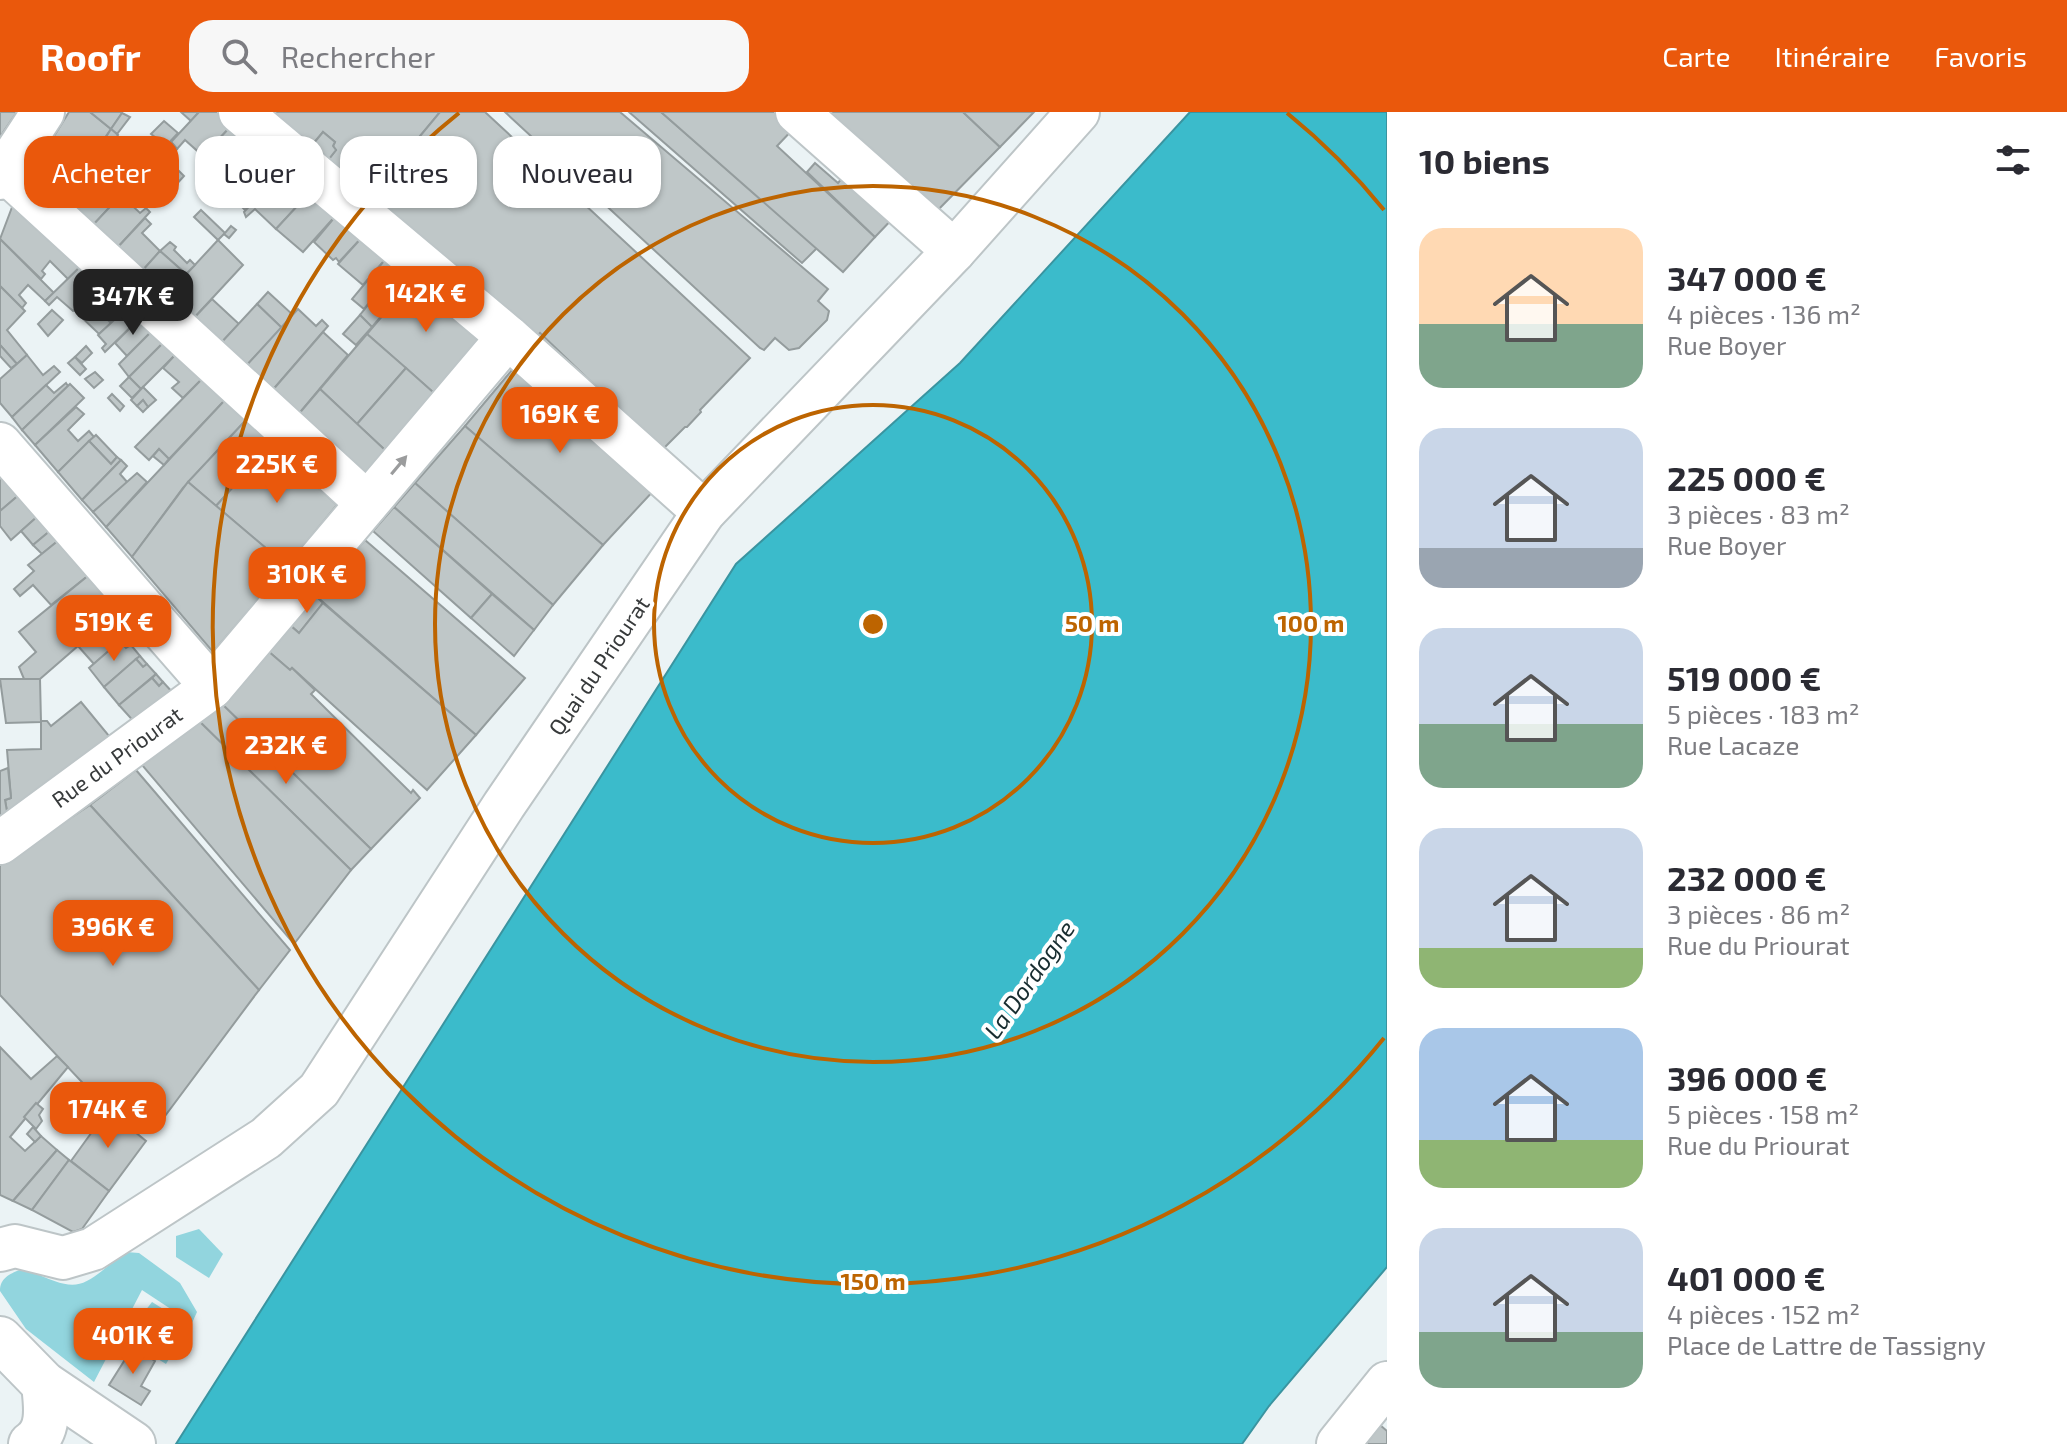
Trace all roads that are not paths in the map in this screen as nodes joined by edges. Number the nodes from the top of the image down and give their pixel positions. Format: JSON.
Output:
{"nodes":[{"id":1,"x":43,"y":112,"type":"edge"},
{"id":2,"x":240,"y":112,"type":"edge"},
{"id":3,"x":797,"y":112,"type":"edge"},
{"id":4,"x":1078,"y":112,"type":"edge"},
{"id":5,"x":2,"y":174,"type":"edge"},
{"id":6,"x":954,"y":251,"type":"junction"},
{"id":7,"x":508,"y":337,"type":"junction"},
{"id":8,"x":0,"y":444,"type":"edge"},
{"id":9,"x":367,"y":503,"type":"junction"},
{"id":10,"x":704,"y":512,"type":"junction"},
{"id":11,"x":212,"y":687,"type":"junction"},
{"id":12,"x":0,"y":843,"type":"edge"},
{"id":13,"x":0,"y":1220,"type":"edge"},
{"id":14,"x":0,"y":1250,"type":"edge"},
{"id":15,"x":63,"y":1258,"type":"junction"},
{"id":16,"x":0,"y":1339,"type":"edge"},
{"id":17,"x":44,"y":1384,"type":"junction"},
{"id":18,"x":1379,"y":1405,"type":"edge"},
{"id":19,"x":126,"y":1440,"type":"edge"},
{"id":20,"x":43,"y":1443,"type":"edge"},
{"id":21,"x":1338,"y":1444,"type":"edge"}],
"edges":[{"from":1,"to":5,"type":"street"},
{"from":2,"to":7,"type":"street"},
{"from":3,"to":6,"type":"street"},
{"from":4,"to":6,"type":"street","name":"Quai du Priourat"},
{"from":5,"to":9,"type":"street"},
{"from":6,"to":10,"type":"street","name":"Quai du Priourat"},
{"from":9,"to":7,"type":"street","name":"Rue du Priourat","one_way":true},
{"from":7,"to":10,"type":"street"},
{"from":8,"to":11,"type":"street"},
{"from":9,"to":11,"type":"street","name":"Rue du Priourat"},
{"from":10,"to":15,"type":"street","name":"Quai du Priourat"},
{"from":11,"to":12,"type":"street","name":"Rue du Priourat"},
{"from":13,"to":15,"type":"street"},
{"from":14,"to":15,"type":"street"},
{"from":16,"to":17,"type":"main road"},
{"from":17,"to":19,"type":"main road"},
{"from":17,"to":20,"type":"main road"},
{"from":18,"to":21,"type":"street"}]}
